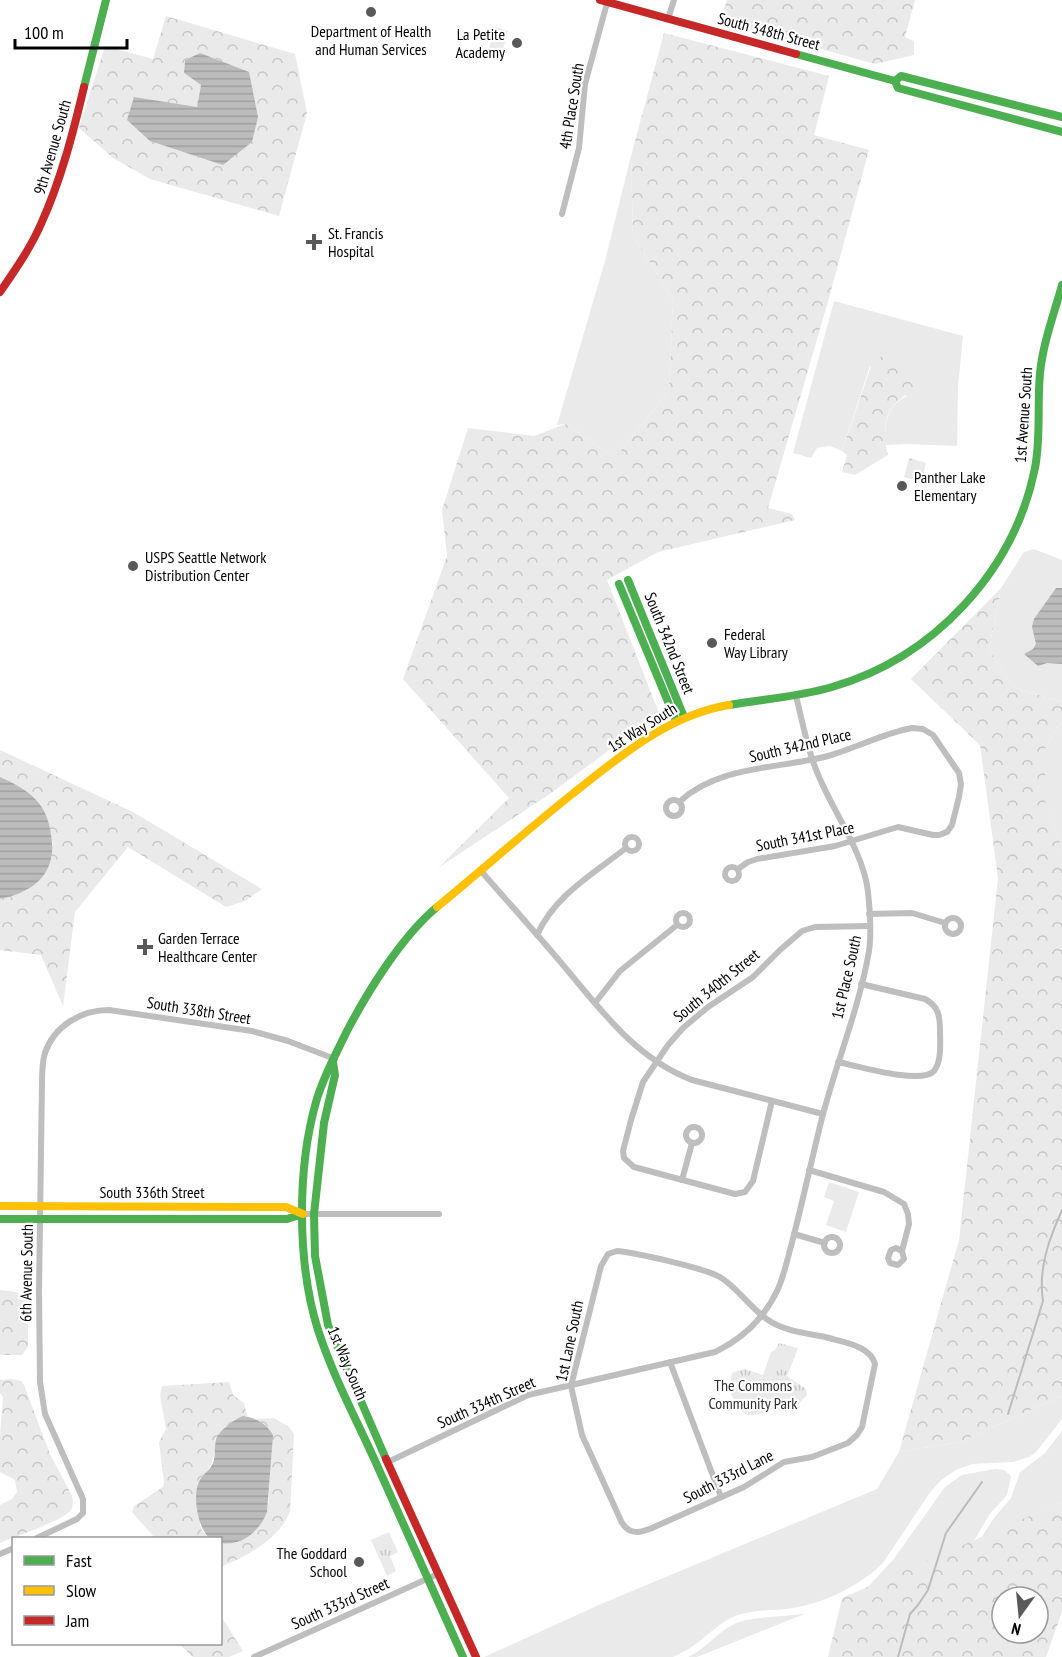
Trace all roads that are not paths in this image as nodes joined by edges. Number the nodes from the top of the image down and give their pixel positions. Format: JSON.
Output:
{"nodes":[{"id":1,"x":106,"y":0,"type":"edge"},
{"id":2,"x":674,"y":0,"type":"edge"},
{"id":3,"x":604,"y":1,"type":"edge"},
{"id":4,"x":668,"y":19,"type":"junction"},
{"id":5,"x":895,"y":81,"type":"junction"},
{"id":6,"x":1062,"y":117,"type":"edge"},
{"id":7,"x":1062,"y":132,"type":"edge"},
{"id":8,"x":562,"y":214,"type":"dead end"},
{"id":9,"x":1062,"y":285,"type":"edge"},
{"id":10,"x":0,"y":292,"type":"edge"},
{"id":11,"x":1032,"y":478,"type":"joint"},
{"id":12,"x":624,"y":582,"type":"dead end"},
{"id":13,"x":796,"y":696,"type":"junction"},
{"id":14,"x":680,"y":719,"type":"junction"},
{"id":15,"x":813,"y":759,"type":"junction"},
{"id":16,"x":952,"y":762,"type":"joint"},
{"id":17,"x":679,"y":802,"type":"dead end"},
{"id":18,"x":851,"y":843,"type":"junction"},
{"id":19,"x":626,"y":848,"type":"dead end"},
{"id":20,"x":738,"y":869,"type":"dead end"},
{"id":21,"x":481,"y":871,"type":"junction"},
{"id":22,"x":869,"y":914,"type":"junction"},
{"id":23,"x":945,"y":923,"type":"dead end"},
{"id":24,"x":677,"y":925,"type":"dead end"},
{"id":25,"x":870,"y":926,"type":"junction"},
{"id":26,"x":537,"y":935,"type":"junction"},
{"id":27,"x":861,"y":984,"type":"junction"},
{"id":28,"x":595,"y":1003,"type":"junction"},
{"id":29,"x":60,"y":1029,"type":"joint"},
{"id":30,"x":334,"y":1061,"type":"junction"},
{"id":31,"x":656,"y":1062,"type":"junction"},
{"id":32,"x":838,"y":1062,"type":"junction"},
{"id":33,"x":772,"y":1101,"type":"junction"},
{"id":34,"x":823,"y":1114,"type":"junction"},
{"id":35,"x":692,"y":1143,"type":"dead end"},
{"id":36,"x":809,"y":1170,"type":"junction"},
{"id":37,"x":682,"y":1180,"type":"junction"},
{"id":38,"x":0,"y":1206,"type":"edge"},
{"id":39,"x":40,"y":1207,"type":"junction"},
{"id":40,"x":303,"y":1214,"type":"junction"},
{"id":41,"x":314,"y":1214,"type":"junction"},
{"id":42,"x":439,"y":1214,"type":"dead end"},
{"id":43,"x":0,"y":1219,"type":"edge"},
{"id":44,"x":40,"y":1220,"type":"junction"},
{"id":45,"x":794,"y":1234,"type":"junction"},
{"id":46,"x":825,"y":1243,"type":"dead end"},
{"id":47,"x":902,"y":1251,"type":"dead end"},
{"id":48,"x":763,"y":1316,"type":"junction"},
{"id":49,"x":670,"y":1362,"type":"junction"},
{"id":50,"x":571,"y":1386,"type":"junction"},
{"id":51,"x":388,"y":1462,"type":"junction"},
{"id":52,"x":721,"y":1497,"type":"junction"},
{"id":53,"x":630,"y":1532,"type":"joint"},
{"id":54,"x":41,"y":1537,"type":"edge"},
{"id":55,"x":438,"y":1574,"type":"junction"},
{"id":56,"x":426,"y":1579,"type":"junction"},
{"id":57,"x":254,"y":1657,"type":"edge"},
{"id":58,"x":463,"y":1657,"type":"edge"},
{"id":59,"x":476,"y":1657,"type":"edge"}],
"edges":[{"from":1,"to":10,"type":"main road","name":"9th Avenue South"},
{"from":2,"to":4,"type":"street"},
{"from":3,"to":4,"type":"main road","name":"South 348th Street"},
{"from":3,"to":8,"type":"street","name":"4th Place South"},
{"from":4,"to":5,"type":"main road","name":"South 348th Street"},
{"from":5,"to":6,"type":"main road","name":"South 348th Street"},
{"from":5,"to":7,"type":"main road","name":"South 348th Street"},
{"from":9,"to":11,"type":"main road","name":"1st Avenue South"},
{"from":11,"to":13,"type":"main road","name":"1st Way South"},
{"from":12,"to":14,"type":"main road","name":"South 342nd Street"},
{"from":13,"to":14,"type":"main road","name":"1st Way South"},
{"from":13,"to":15,"type":"street","name":"1st Place South"},
{"from":14,"to":21,"type":"main road","name":"1st Way South"},
{"from":15,"to":16,"type":"street","name":"South 342nd Place"},
{"from":15,"to":17,"type":"street","name":"South 342nd Place"},
{"from":15,"to":18,"type":"street","name":"1st Place South"},
{"from":16,"to":18,"type":"street","name":"South 341st Place"},
{"from":18,"to":20,"type":"street","name":"South 341st Place"},
{"from":18,"to":22,"type":"street","name":"1st Place South"},
{"from":19,"to":26,"type":"street"},
{"from":21,"to":26,"type":"street"},
{"from":21,"to":30,"type":"main road","name":"1st Way South"},
{"from":22,"to":23,"type":"street"},
{"from":22,"to":25,"type":"street","name":"1st Place South"},
{"from":24,"to":28,"type":"street"},
{"from":25,"to":27,"type":"street","name":"1st Place South"},
{"from":25,"to":31,"type":"street","name":"South 340th Street"},
{"from":26,"to":28,"type":"street"},
{"from":27,"to":32,"type":"street","name":"1st Place South"},
{"from":27,"to":32,"type":"street"},
{"from":28,"to":31,"type":"street"},
{"from":29,"to":30,"type":"street","name":"South 338th Street"},
{"from":29,"to":39,"type":"street","name":"6th Avenue South"},
{"from":30,"to":40,"type":"main road","name":"1st Way South"},
{"from":30,"to":41,"type":"main road","name":"1st Way South"},
{"from":31,"to":33,"type":"street"},
{"from":31,"to":37,"type":"street","name":"South 340th Street"},
{"from":32,"to":34,"type":"street","name":"1st Place South"},
{"from":33,"to":34,"type":"street"},
{"from":33,"to":37,"type":"street"},
{"from":34,"to":36,"type":"street","name":"1st Place South"},
{"from":35,"to":37,"type":"street"},
{"from":36,"to":45,"type":"street","name":"1st Place South"},
{"from":36,"to":47,"type":"street"},
{"from":38,"to":39,"type":"main road","name":"South 336th Street"},
{"from":39,"to":40,"type":"main road","name":"South 336th Street"},
{"from":39,"to":44,"type":"street","name":"6th Avenue South"},
{"from":40,"to":41,"type":"street","name":"South 336th Street"},
{"from":40,"to":44,"type":"main road","name":"South 336th Street"},
{"from":40,"to":56,"type":"main road","name":"1st Way South"},
{"from":41,"to":42,"type":"street","name":"South 336th Street"},
{"from":41,"to":51,"type":"main road","name":"1st Way South"},
{"from":43,"to":44,"type":"main road","name":"South 336th Street"},
{"from":44,"to":54,"type":"street","name":"6th Avenue South"},
{"from":45,"to":46,"type":"street"},
{"from":45,"to":48,"type":"street","name":"1st Place South"},
{"from":48,"to":49,"type":"street","name":"1st Place South"},
{"from":48,"to":50,"type":"street","name":"1st Lane South"},
{"from":48,"to":52,"type":"street","name":"South 333rd Lane"},
{"from":49,"to":50,"type":"street","name":"South 334th Street"},
{"from":49,"to":52,"type":"street"},
{"from":50,"to":51,"type":"street","name":"South 334th Street"},
{"from":50,"to":53,"type":"street","name":"1st Lane South"},
{"from":51,"to":55,"type":"main road","name":"1st Way South"},
{"from":52,"to":53,"type":"street","name":"South 333rd Lane"},
{"from":55,"to":56,"type":"street","name":"South 333rd Street"},
{"from":55,"to":59,"type":"main road","name":"1st Way South"},
{"from":56,"to":57,"type":"street","name":"South 333rd Street"},
{"from":56,"to":58,"type":"main road","name":"1st Way South"}]}
